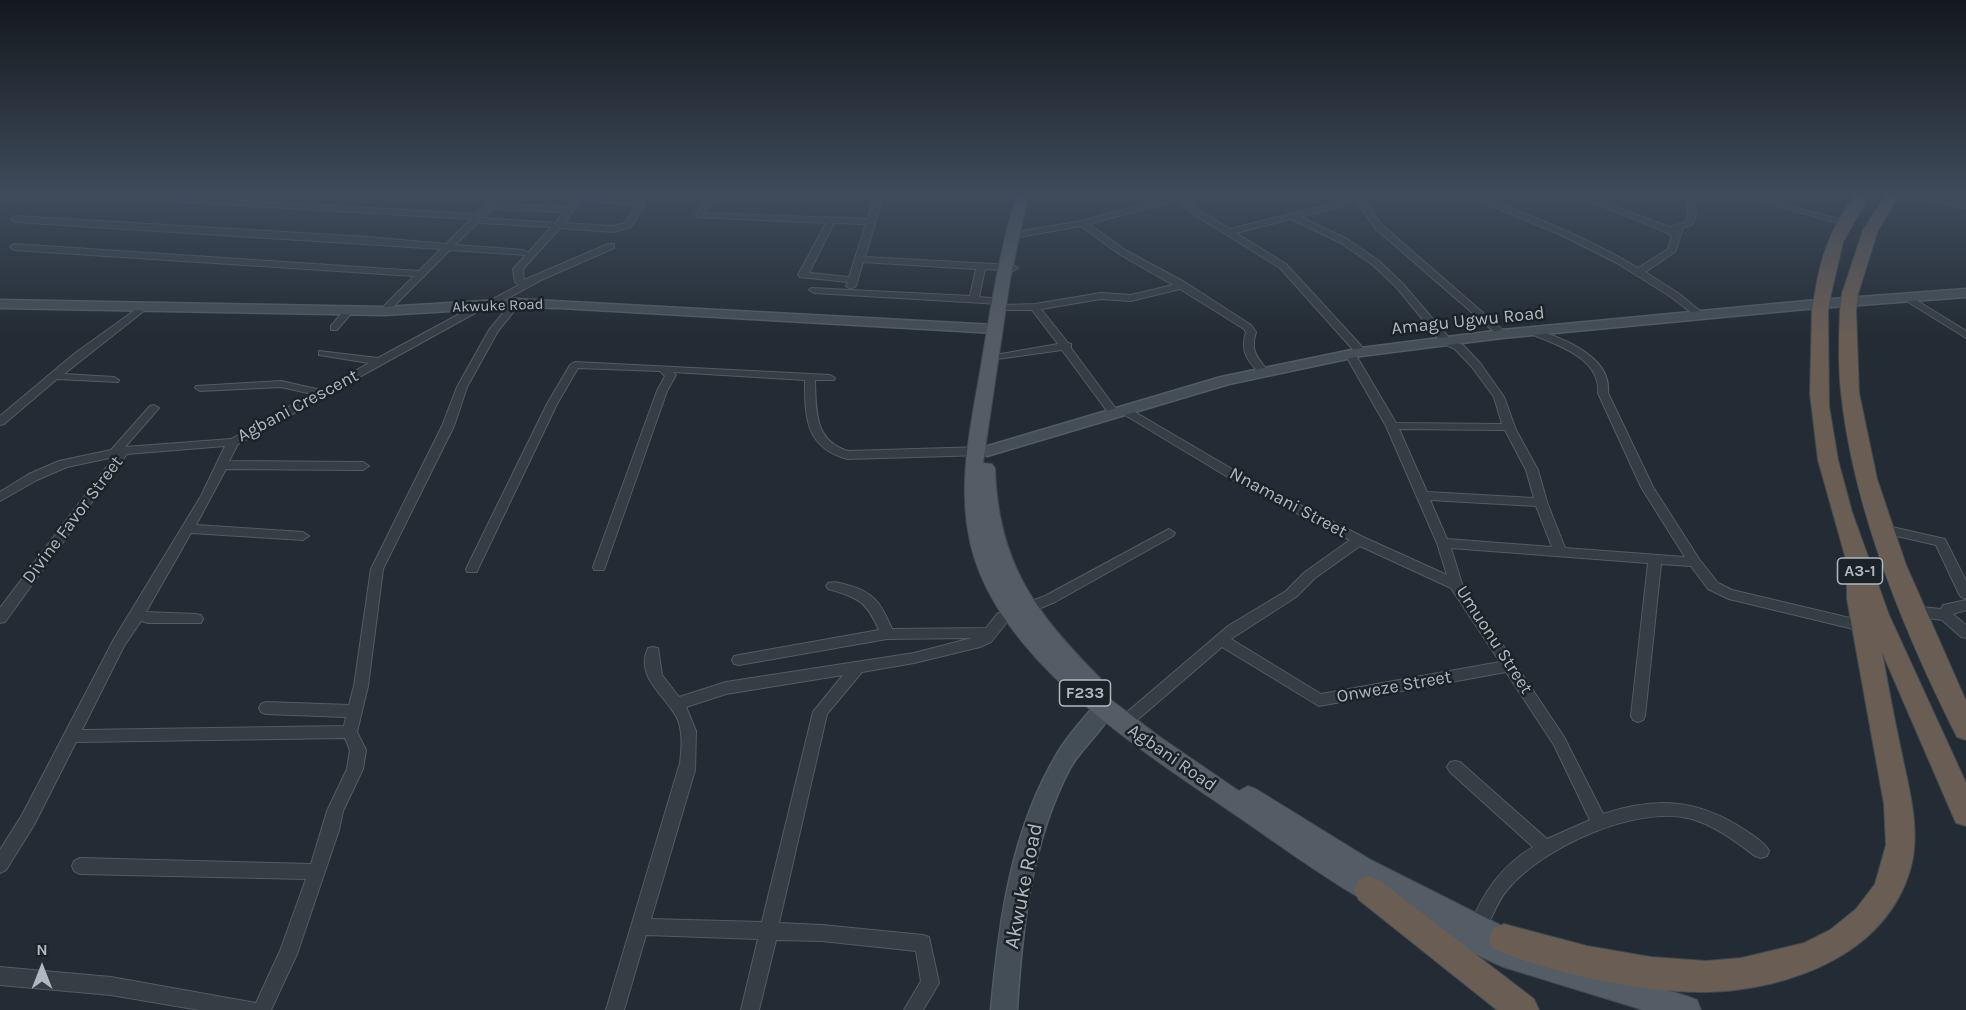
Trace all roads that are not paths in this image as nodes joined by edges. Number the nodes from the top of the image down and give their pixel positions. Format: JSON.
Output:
{"nodes":[{"id":1,"x":403,"y":243,"type":"edge"},
{"id":2,"x":452,"y":243,"type":"edge"},
{"id":3,"x":542,"y":243,"type":"edge"},
{"id":4,"x":820,"y":243,"type":"edge"},
{"id":5,"x":865,"y":243,"type":"edge"},
{"id":6,"x":1014,"y":243,"type":"edge"},
{"id":7,"x":1017,"y":243,"type":"edge"},
{"id":8,"x":1107,"y":243,"type":"edge"},
{"id":9,"x":1247,"y":243,"type":"edge"},
{"id":10,"x":1347,"y":243,"type":"edge"},
{"id":11,"x":1398,"y":243,"type":"edge"},
{"id":12,"x":1581,"y":243,"type":"edge"},
{"id":13,"x":1674,"y":243,"type":"edge"},
{"id":14,"x":1836,"y":243,"type":"edge"},
{"id":15,"x":1866,"y":243,"type":"edge"},
{"id":16,"x":449,"y":246,"type":"junction"},
{"id":17,"x":611,"y":246,"type":"dead end"},
{"id":18,"x":14,"y":247,"type":"dead end"},
{"id":19,"x":524,"y":253,"type":"dead end"},
{"id":20,"x":860,"y":259,"type":"junction"},
{"id":21,"x":981,"y":266,"type":"junction"},
{"id":22,"x":1010,"y":268,"type":"junction"},
{"id":23,"x":1638,"y":272,"type":"junction"},
{"id":24,"x":421,"y":274,"type":"junction"},
{"id":25,"x":853,"y":280,"type":"junction"},
{"id":26,"x":527,"y":284,"type":"junction"},
{"id":27,"x":1183,"y":285,"type":"junction"},
{"id":28,"x":814,"y":290,"type":"dead end"},
{"id":29,"x":848,"y":292,"type":"junction"},
{"id":30,"x":1966,"y":293,"type":"edge"},
{"id":31,"x":1908,"y":298,"type":"junction"},
{"id":32,"x":974,"y":300,"type":"junction"},
{"id":33,"x":516,"y":303,"type":"junction"},
{"id":34,"x":0,"y":304,"type":"edge"},
{"id":35,"x":1004,"y":304,"type":"junction"},
{"id":36,"x":484,"y":306,"type":"junction"},
{"id":37,"x":1035,"y":307,"type":"junction"},
{"id":38,"x":142,"y":308,"type":"junction"},
{"id":39,"x":349,"y":310,"type":"junction"},
{"id":40,"x":384,"y":311,"type":"junction"},
{"id":41,"x":1700,"y":315,"type":"junction"},
{"id":42,"x":334,"y":328,"type":"dead end"},
{"id":43,"x":1000,"y":329,"type":"junction"},
{"id":44,"x":1534,"y":332,"type":"junction"},
{"id":45,"x":1502,"y":334,"type":"junction"},
{"id":46,"x":1966,"y":335,"type":"edge"},
{"id":47,"x":1446,"y":341,"type":"junction"},
{"id":48,"x":1067,"y":346,"type":"junction"},
{"id":49,"x":323,"y":353,"type":"dead end"},
{"id":50,"x":1356,"y":353,"type":"junction"},
{"id":51,"x":1001,"y":357,"type":"junction"},
{"id":52,"x":381,"y":362,"type":"junction"},
{"id":53,"x":663,"y":368,"type":"junction"},
{"id":54,"x":1263,"y":371,"type":"junction"},
{"id":55,"x":54,"y":376,"type":"junction"},
{"id":56,"x":810,"y":377,"type":"junction"},
{"id":57,"x":830,"y":378,"type":"dead end"},
{"id":58,"x":114,"y":380,"type":"dead end"},
{"id":59,"x":200,"y":388,"type":"dead end"},
{"id":60,"x":322,"y":393,"type":"junction"},
{"id":61,"x":154,"y":408,"type":"dead end"},
{"id":62,"x":1119,"y":411,"type":"junction"},
{"id":63,"x":0,"y":422,"type":"edge"},
{"id":64,"x":1392,"y":426,"type":"junction"},
{"id":65,"x":1510,"y":427,"type":"junction"},
{"id":66,"x":233,"y":442,"type":"junction"},
{"id":67,"x":981,"y":451,"type":"junction"},
{"id":68,"x":119,"y":452,"type":"junction"},
{"id":69,"x":224,"y":465,"type":"junction"},
{"id":70,"x":363,"y":466,"type":"dead end"},
{"id":71,"x":0,"y":496,"type":"edge"},
{"id":72,"x":1421,"y":496,"type":"junction"},
{"id":73,"x":1540,"y":502,"type":"junction"},
{"id":74,"x":187,"y":529,"type":"junction"},
{"id":75,"x":1883,"y":529,"type":"junction"},
{"id":76,"x":1169,"y":533,"type":"dead end"},
{"id":77,"x":303,"y":536,"type":"dead end"},
{"id":78,"x":1359,"y":540,"type":"junction"},
{"id":79,"x":1443,"y":543,"type":"junction"},
{"id":80,"x":1560,"y":552,"type":"junction"},
{"id":81,"x":1655,"y":559,"type":"junction"},
{"id":82,"x":1695,"y":562,"type":"junction"},
{"id":83,"x":1857,"y":564,"type":"junction"},
{"id":84,"x":599,"y":567,"type":"dead end"},
{"id":85,"x":472,"y":569,"type":"dead end"},
{"id":86,"x":1456,"y":585,"type":"junction"},
{"id":87,"x":833,"y":586,"type":"dead end"},
{"id":88,"x":1966,"y":594,"type":"edge"},
{"id":89,"x":1966,"y":605,"type":"edge"},
{"id":90,"x":1020,"y":610,"type":"junction"},
{"id":91,"x":1912,"y":611,"type":"junction"},
{"id":92,"x":138,"y":614,"type":"junction"},
{"id":93,"x":1946,"y":615,"type":"junction"},
{"id":94,"x":0,"y":618,"type":"edge"},
{"id":95,"x":196,"y":619,"type":"dead end"},
{"id":96,"x":1866,"y":627,"type":"junction"},
{"id":97,"x":990,"y":633,"type":"junction"},
{"id":98,"x":1966,"y":633,"type":"edge"},
{"id":99,"x":887,"y":634,"type":"junction"},
{"id":100,"x":1223,"y":641,"type":"junction"},
{"id":101,"x":653,"y":652,"type":"dead end"},
{"id":102,"x":739,"y":660,"type":"dead end"},
{"id":103,"x":1509,"y":666,"type":"junction"},
{"id":104,"x":857,"y":668,"type":"junction"},
{"id":105,"x":676,"y":704,"type":"junction"},
{"id":106,"x":1108,"y":706,"type":"junction"},
{"id":107,"x":266,"y":708,"type":"dead end"},
{"id":108,"x":355,"y":711,"type":"junction"},
{"id":109,"x":1638,"y":716,"type":"dead end"},
{"id":110,"x":1131,"y":717,"type":"junction"},
{"id":111,"x":1966,"y":729,"type":"edge"},
{"id":112,"x":351,"y":732,"type":"junction"},
{"id":113,"x":71,"y":736,"type":"junction"},
{"id":114,"x":1455,"y":767,"type":"dead end"},
{"id":115,"x":1966,"y":814,"type":"edge"},
{"id":116,"x":1600,"y":824,"type":"junction"},
{"id":117,"x":1545,"y":848,"type":"junction"},
{"id":118,"x":1761,"y":851,"type":"dead end"},
{"id":119,"x":0,"y":865,"type":"edge"},
{"id":120,"x":80,"y":866,"type":"dead end"},
{"id":121,"x":317,"y":872,"type":"junction"},
{"id":122,"x":1369,"y":890,"type":"junction"},
{"id":123,"x":640,"y":927,"type":"junction"},
{"id":124,"x":1478,"y":927,"type":"junction"},
{"id":125,"x":769,"y":932,"type":"junction"},
{"id":126,"x":1504,"y":939,"type":"junction"},
{"id":127,"x":1545,"y":967,"type":"junction"},
{"id":128,"x":0,"y":976,"type":"edge"},
{"id":129,"x":252,"y":1010,"type":"edge"},
{"id":130,"x":262,"y":1010,"type":"edge"},
{"id":131,"x":615,"y":1010,"type":"edge"},
{"id":132,"x":750,"y":1010,"type":"edge"},
{"id":133,"x":913,"y":1010,"type":"edge"},
{"id":134,"x":1004,"y":1010,"type":"edge"},
{"id":135,"x":1523,"y":1010,"type":"edge"},
{"id":136,"x":1687,"y":1010,"type":"edge"}],
"edges":[{"from":1,"to":16,"type":"street"},
{"from":2,"to":16,"type":"street"},
{"from":3,"to":26,"type":"street"},
{"from":4,"to":25,"type":"street"},
{"from":5,"to":20,"type":"street"},
{"from":6,"to":22,"type":"main road","name":"Agbani Road","number":"F233"},
{"from":7,"to":22,"type":"main road","name":"Agbani Road","number":"F233"},
{"from":8,"to":27,"type":"street"},
{"from":9,"to":50,"type":"street","name":"Umuonu Street"},
{"from":10,"to":47,"type":"street"},
{"from":11,"to":45,"type":"street"},
{"from":12,"to":23,"type":"street"},
{"from":13,"to":23,"type":"street"},
{"from":14,"to":83,"type":"highway","number":"A3-1"},
{"from":15,"to":75,"type":"highway","number":"A3-1"},
{"from":16,"to":19,"type":"street"},
{"from":16,"to":24,"type":"street"},
{"from":17,"to":26,"type":"street","name":"Agbani Crescent"},
{"from":18,"to":24,"type":"street"},
{"from":20,"to":21,"type":"street"},
{"from":20,"to":25,"type":"street"},
{"from":21,"to":22,"type":"street"},
{"from":21,"to":32,"type":"street"},
{"from":22,"to":35,"type":"main road","name":"Agbani Road","number":"F233"},
{"from":23,"to":41,"type":"street"},
{"from":24,"to":40,"type":"street"},
{"from":25,"to":29,"type":"street"},
{"from":26,"to":36,"type":"street","name":"Agbani Crescent"},
{"from":27,"to":37,"type":"street"},
{"from":27,"to":54,"type":"street"},
{"from":28,"to":29,"type":"street"},
{"from":29,"to":32,"type":"street"},
{"from":30,"to":31,"type":"street","name":"Amagu Ugwu Road"},
{"from":31,"to":41,"type":"street","name":"Amagu Ugwu Road"},
{"from":31,"to":46,"type":"street"},
{"from":32,"to":35,"type":"street"},
{"from":33,"to":36,"type":"street","name":"Akwuke Road"},
{"from":33,"to":43,"type":"street","name":"Akwuke Road"},
{"from":33,"to":108,"type":"street"},
{"from":34,"to":38,"type":"street","name":"Akwuke Road"},
{"from":35,"to":37,"type":"street"},
{"from":35,"to":43,"type":"main road","name":"Agbani Road","number":"F233"},
{"from":36,"to":40,"type":"street","name":"Akwuke Road"},
{"from":36,"to":52,"type":"street","name":"Agbani Crescent"},
{"from":37,"to":48,"type":"street"},
{"from":38,"to":39,"type":"street","name":"Akwuke Road"},
{"from":38,"to":55,"type":"street"},
{"from":39,"to":40,"type":"street","name":"Akwuke Road"},
{"from":39,"to":42,"type":"street"},
{"from":41,"to":44,"type":"street","name":"Amagu Ugwu Road"},
{"from":43,"to":51,"type":"main road","name":"Agbani Road","number":"F233"},
{"from":43,"to":67,"type":"main road","name":"Agbani Road","number":"F233"},
{"from":44,"to":45,"type":"street","name":"Amagu Ugwu Road"},
{"from":44,"to":82,"type":"street"},
{"from":45,"to":47,"type":"street","name":"Amagu Ugwu Road"},
{"from":47,"to":50,"type":"street","name":"Amagu Ugwu Road"},
{"from":47,"to":65,"type":"street"},
{"from":48,"to":51,"type":"street"},
{"from":48,"to":62,"type":"street"},
{"from":49,"to":52,"type":"street"},
{"from":50,"to":54,"type":"street","name":"Amagu Ugwu Road"},
{"from":50,"to":64,"type":"street","name":"Umuonu Street"},
{"from":51,"to":67,"type":"main road","name":"Agbani Road","number":"F233"},
{"from":52,"to":60,"type":"street","name":"Agbani Crescent"},
{"from":53,"to":56,"type":"street"},
{"from":53,"to":84,"type":"street"},
{"from":53,"to":85,"type":"street"},
{"from":54,"to":62,"type":"street","name":"Amagu Ugwu Road"},
{"from":55,"to":58,"type":"street"},
{"from":55,"to":63,"type":"street"},
{"from":56,"to":57,"type":"street"},
{"from":56,"to":67,"type":"street"},
{"from":59,"to":60,"type":"street"},
{"from":60,"to":66,"type":"street","name":"Agbani Crescent"},
{"from":61,"to":68,"type":"street","name":"Divine Favor Street"},
{"from":62,"to":67,"type":"street","name":"Amagu Ugwu Road"},
{"from":62,"to":78,"type":"street","name":"Nnamani Street"},
{"from":64,"to":65,"type":"street"},
{"from":64,"to":72,"type":"street","name":"Umuonu Street"},
{"from":65,"to":73,"type":"street"},
{"from":66,"to":68,"type":"street","name":"Agbani Crescent"},
{"from":66,"to":69,"type":"street"},
{"from":67,"to":90,"type":"main road","name":"Agbani Road","number":"F233"},
{"from":68,"to":71,"type":"street","name":"Agbani Crescent"},
{"from":68,"to":94,"type":"street","name":"Divine Favor Street"},
{"from":69,"to":70,"type":"street"},
{"from":69,"to":74,"type":"street"},
{"from":72,"to":73,"type":"street"},
{"from":72,"to":79,"type":"street","name":"Umuonu Street"},
{"from":73,"to":80,"type":"street"},
{"from":74,"to":77,"type":"street"},
{"from":74,"to":92,"type":"street"},
{"from":75,"to":88,"type":"street"},
{"from":75,"to":91,"type":"highway","number":"A3-1"},
{"from":76,"to":90,"type":"street"},
{"from":78,"to":86,"type":"street","name":"Nnamani Street"},
{"from":78,"to":100,"type":"street"},
{"from":79,"to":80,"type":"street"},
{"from":79,"to":86,"type":"street","name":"Umuonu Street"},
{"from":80,"to":81,"type":"street"},
{"from":81,"to":82,"type":"street"},
{"from":81,"to":109,"type":"street"},
{"from":82,"to":96,"type":"street"},
{"from":83,"to":96,"type":"highway"},
{"from":83,"to":115,"type":"highway","number":"A3-1"},
{"from":86,"to":103,"type":"street","name":"Umuonu Street"},
{"from":87,"to":99,"type":"street"},
{"from":89,"to":93,"type":"street"},
{"from":90,"to":97,"type":"street"},
{"from":90,"to":106,"type":"main road","name":"Agbani Road","number":"F233"},
{"from":91,"to":93,"type":"street"},
{"from":91,"to":111,"type":"highway","number":"A3-1"},
{"from":92,"to":95,"type":"street"},
{"from":92,"to":113,"type":"street"},
{"from":93,"to":98,"type":"street"},
{"from":96,"to":126,"type":"highway"},
{"from":97,"to":99,"type":"street"},
{"from":97,"to":104,"type":"street"},
{"from":99,"to":102,"type":"street"},
{"from":100,"to":103,"type":"street","name":"Onweze Street"},
{"from":100,"to":110,"type":"street"},
{"from":101,"to":105,"type":"street"},
{"from":103,"to":116,"type":"street","name":"Umuonu Street"},
{"from":104,"to":105,"type":"street"},
{"from":104,"to":125,"type":"street"},
{"from":105,"to":123,"type":"street"},
{"from":106,"to":110,"type":"main road","name":"Agbani Road","number":"F233"},
{"from":106,"to":122,"type":"main road","name":"Agbani Road","number":"F233"},
{"from":106,"to":134,"type":"street","name":"Akwuke Road"},
{"from":107,"to":108,"type":"street"},
{"from":108,"to":112,"type":"street"},
{"from":110,"to":124,"type":"main road","name":"Agbani Road","number":"F233"},
{"from":112,"to":113,"type":"street"},
{"from":112,"to":121,"type":"street"},
{"from":113,"to":119,"type":"street"},
{"from":114,"to":117,"type":"street"},
{"from":116,"to":117,"type":"street"},
{"from":116,"to":118,"type":"street"},
{"from":117,"to":124,"type":"street"},
{"from":120,"to":121,"type":"street"},
{"from":121,"to":130,"type":"street"},
{"from":122,"to":127,"type":"main road","name":"Agbani Road","number":"F233"},
{"from":122,"to":135,"type":"highway"},
{"from":123,"to":125,"type":"street"},
{"from":123,"to":131,"type":"street"},
{"from":124,"to":126,"type":"main road","name":"Agbani Road","number":"F233"},
{"from":125,"to":132,"type":"street"},
{"from":125,"to":133,"type":"street"},
{"from":126,"to":127,"type":"main road","name":"Agbani Road","number":"F233"},
{"from":127,"to":136,"type":"main road","name":"Agbani Road"},
{"from":128,"to":129,"type":"street"}]}
